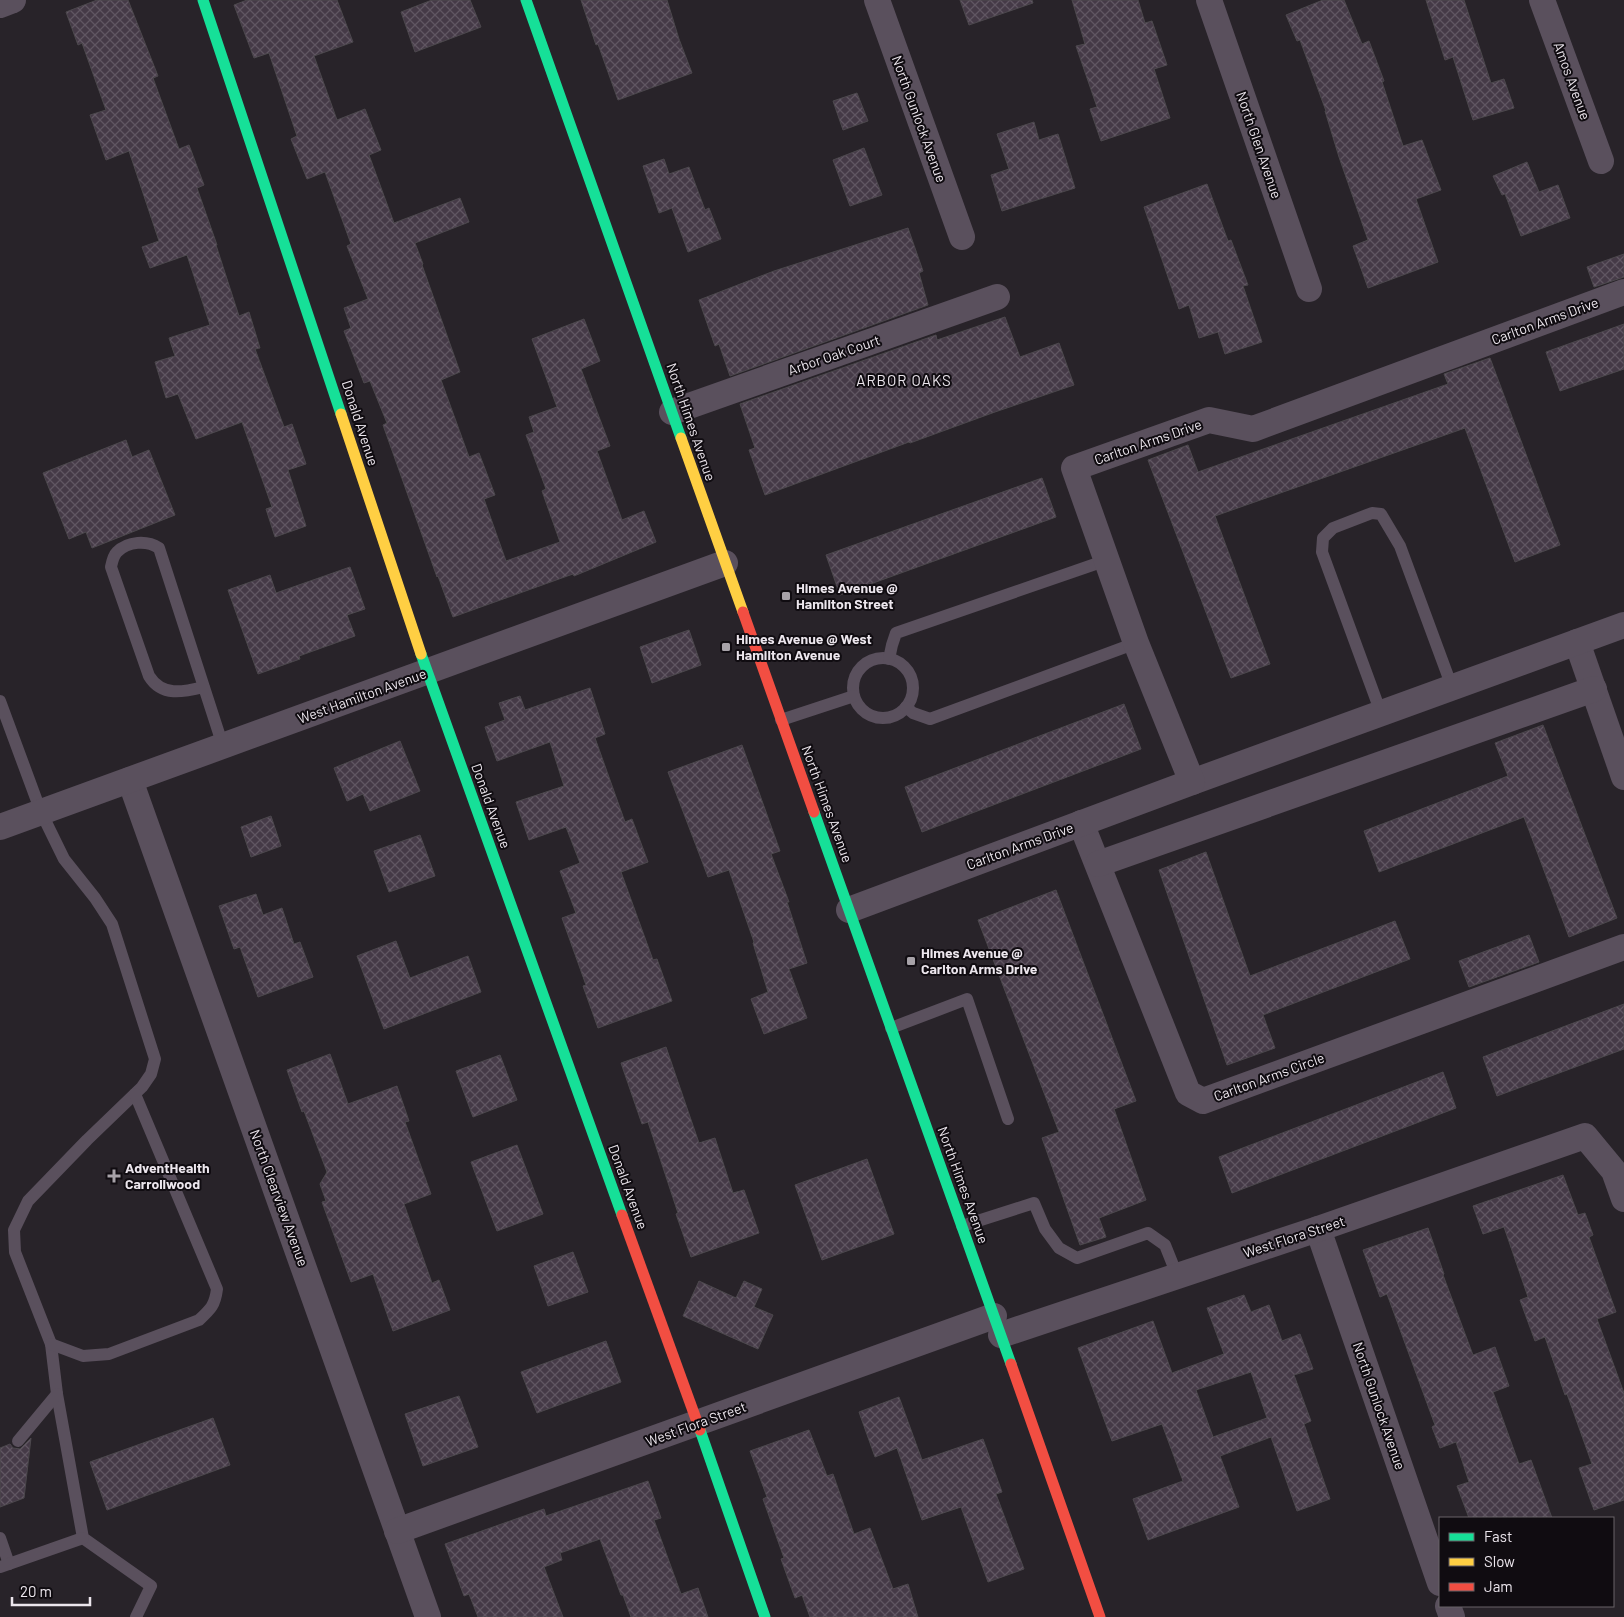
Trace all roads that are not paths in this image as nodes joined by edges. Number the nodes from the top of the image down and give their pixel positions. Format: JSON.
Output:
{"nodes":[{"id":1,"x":13,"y":0,"type":"edge"},
{"id":2,"x":203,"y":0,"type":"edge"},
{"id":3,"x":526,"y":0,"type":"edge"},
{"id":4,"x":877,"y":0,"type":"edge"},
{"id":5,"x":1210,"y":0,"type":"edge"},
{"id":6,"x":1542,"y":0,"type":"edge"},
{"id":7,"x":0,"y":5,"type":"edge"},
{"id":8,"x":1601,"y":162,"type":"dead end"},
{"id":9,"x":962,"y":237,"type":"dead end"},
{"id":10,"x":1309,"y":289,"type":"dead end"},
{"id":11,"x":1624,"y":292,"type":"edge"},
{"id":12,"x":997,"y":298,"type":"dead end"},
{"id":13,"x":672,"y":412,"type":"junction"},
{"id":14,"x":1107,"y":560,"type":"junction"},
{"id":15,"x":725,"y":563,"type":"junction"},
{"id":16,"x":1624,"y":625,"type":"edge"},
{"id":17,"x":1577,"y":642,"type":"junction"},
{"id":18,"x":1136,"y":643,"type":"junction"},
{"id":19,"x":889,"y":659,"type":"junction"},
{"id":20,"x":427,"y":672,"type":"junction"},
{"id":21,"x":204,"y":687,"type":"junction"},
{"id":22,"x":1452,"y":687,"type":"junction"},
{"id":23,"x":1594,"y":689,"type":"junction"},
{"id":24,"x":854,"y":696,"type":"junction"},
{"id":25,"x":0,"y":701,"type":"edge"},
{"id":26,"x":906,"y":707,"type":"junction"},
{"id":27,"x":1381,"y":713,"type":"junction"},
{"id":28,"x":781,"y":720,"type":"junction"},
{"id":29,"x":223,"y":746,"type":"junction"},
{"id":30,"x":1624,"y":777,"type":"edge"},
{"id":31,"x":130,"y":780,"type":"junction"},
{"id":32,"x":1192,"y":782,"type":"junction"},
{"id":33,"x":41,"y":812,"type":"junction"},
{"id":34,"x":1081,"y":823,"type":"junction"},
{"id":35,"x":0,"y":827,"type":"edge"},
{"id":36,"x":1098,"y":864,"type":"junction"},
{"id":37,"x":849,"y":910,"type":"junction"},
{"id":38,"x":1624,"y":947,"type":"edge"},
{"id":39,"x":891,"y":1028,"type":"junction"},
{"id":40,"x":135,"y":1094,"type":"junction"},
{"id":41,"x":1008,"y":1119,"type":"dead end"},
{"id":42,"x":1624,"y":1199,"type":"edge"},
{"id":43,"x":962,"y":1226,"type":"junction"},
{"id":44,"x":1318,"y":1229,"type":"junction"},
{"id":45,"x":1177,"y":1275,"type":"junction"},
{"id":46,"x":998,"y":1325,"type":"junction"},
{"id":47,"x":51,"y":1344,"type":"junction"},
{"id":48,"x":57,"y":1394,"type":"junction"},
{"id":49,"x":697,"y":1423,"type":"junction"},
{"id":50,"x":18,"y":1441,"type":"dead end"},
{"id":51,"x":397,"y":1531,"type":"junction"},
{"id":52,"x":0,"y":1538,"type":"edge"},
{"id":53,"x":83,"y":1538,"type":"junction"},
{"id":54,"x":5,"y":1566,"type":"edge"},
{"id":55,"x":1439,"y":1580,"type":"edge"},
{"id":56,"x":136,"y":1617,"type":"edge"},
{"id":57,"x":428,"y":1617,"type":"edge"},
{"id":58,"x":765,"y":1617,"type":"edge"},
{"id":59,"x":1100,"y":1617,"type":"edge"}],
"edges":[{"from":1,"to":7,"type":"street"},
{"from":2,"to":20,"type":"street","name":"Donald Avenue"},
{"from":3,"to":13,"type":"street","name":"North Himes Avenue"},
{"from":4,"to":9,"type":"street","name":"North Gunlock Avenue"},
{"from":5,"to":10,"type":"street","name":"North Glen Avenue"},
{"from":6,"to":8,"type":"street","name":"Amos Avenue"},
{"from":11,"to":14,"type":"street","name":"Carlton Arms Drive"},
{"from":12,"to":13,"type":"street","name":"Arbor Oak Court"},
{"from":13,"to":15,"type":"street","name":"North Himes Avenue"},
{"from":14,"to":18,"type":"street","name":"Carlton Arms Drive"},
{"from":14,"to":19,"type":"lane"},
{"from":15,"to":20,"type":"street","name":"West Hamilton Avenue"},
{"from":15,"to":28,"type":"street","name":"North Himes Avenue"},
{"from":16,"to":17,"type":"street","name":"Carlton Arms Drive"},
{"from":17,"to":22,"type":"street","name":"Carlton Arms Drive"},
{"from":17,"to":23,"type":"street"},
{"from":18,"to":26,"type":"lane"},
{"from":18,"to":32,"type":"street","name":"Carlton Arms Drive"},
{"from":19,"to":24,"type":"lane"},
{"from":19,"to":26,"type":"lane"},
{"from":20,"to":29,"type":"street","name":"West Hamilton Avenue"},
{"from":20,"to":49,"type":"street","name":"Donald Avenue"},
{"from":21,"to":21,"type":"lane"},
{"from":21,"to":29,"type":"lane"},
{"from":22,"to":27,"type":"street","name":"Carlton Arms Drive"},
{"from":22,"to":27,"type":"lane"},
{"from":23,"to":30,"type":"street"},
{"from":23,"to":36,"type":"street"},
{"from":24,"to":26,"type":"lane"},
{"from":24,"to":28,"type":"lane"},
{"from":25,"to":33,"type":"lane"},
{"from":27,"to":32,"type":"street","name":"Carlton Arms Drive"},
{"from":28,"to":37,"type":"street","name":"North Himes Avenue"},
{"from":29,"to":31,"type":"street","name":"West Hamilton Avenue"},
{"from":31,"to":33,"type":"street","name":"West Hamilton Avenue"},
{"from":31,"to":51,"type":"street","name":"North Clearview Avenue"},
{"from":32,"to":34,"type":"street","name":"Carlton Arms Drive"},
{"from":33,"to":35,"type":"street","name":"West Hamilton Avenue"},
{"from":33,"to":40,"type":"lane"},
{"from":34,"to":36,"type":"street","name":"Carlton Arms Circle"},
{"from":34,"to":37,"type":"street","name":"Carlton Arms Drive"},
{"from":36,"to":38,"type":"street","name":"Carlton Arms Circle"},
{"from":37,"to":39,"type":"street","name":"North Himes Avenue"},
{"from":39,"to":41,"type":"lane"},
{"from":39,"to":43,"type":"street","name":"North Himes Avenue"},
{"from":40,"to":47,"type":"lane"},
{"from":40,"to":47,"type":"lane"},
{"from":42,"to":44,"type":"street","name":"West Flora Street"},
{"from":43,"to":45,"type":"lane"},
{"from":43,"to":46,"type":"street","name":"North Himes Avenue"},
{"from":44,"to":45,"type":"street","name":"West Flora Street"},
{"from":44,"to":55,"type":"street","name":"North Gunlock Avenue"},
{"from":45,"to":46,"type":"street","name":"West Flora Street"},
{"from":46,"to":49,"type":"street","name":"West Flora Street"},
{"from":46,"to":59,"type":"street","name":"North Himes Avenue"},
{"from":47,"to":48,"type":"lane"},
{"from":48,"to":50,"type":"lane"},
{"from":48,"to":53,"type":"lane"},
{"from":49,"to":51,"type":"street","name":"West Flora Street"},
{"from":49,"to":58,"type":"street","name":"Donald Avenue"},
{"from":51,"to":57,"type":"street","name":"North Clearview Avenue"},
{"from":52,"to":54,"type":"lane"},
{"from":53,"to":54,"type":"lane"},
{"from":53,"to":56,"type":"lane"}]}
